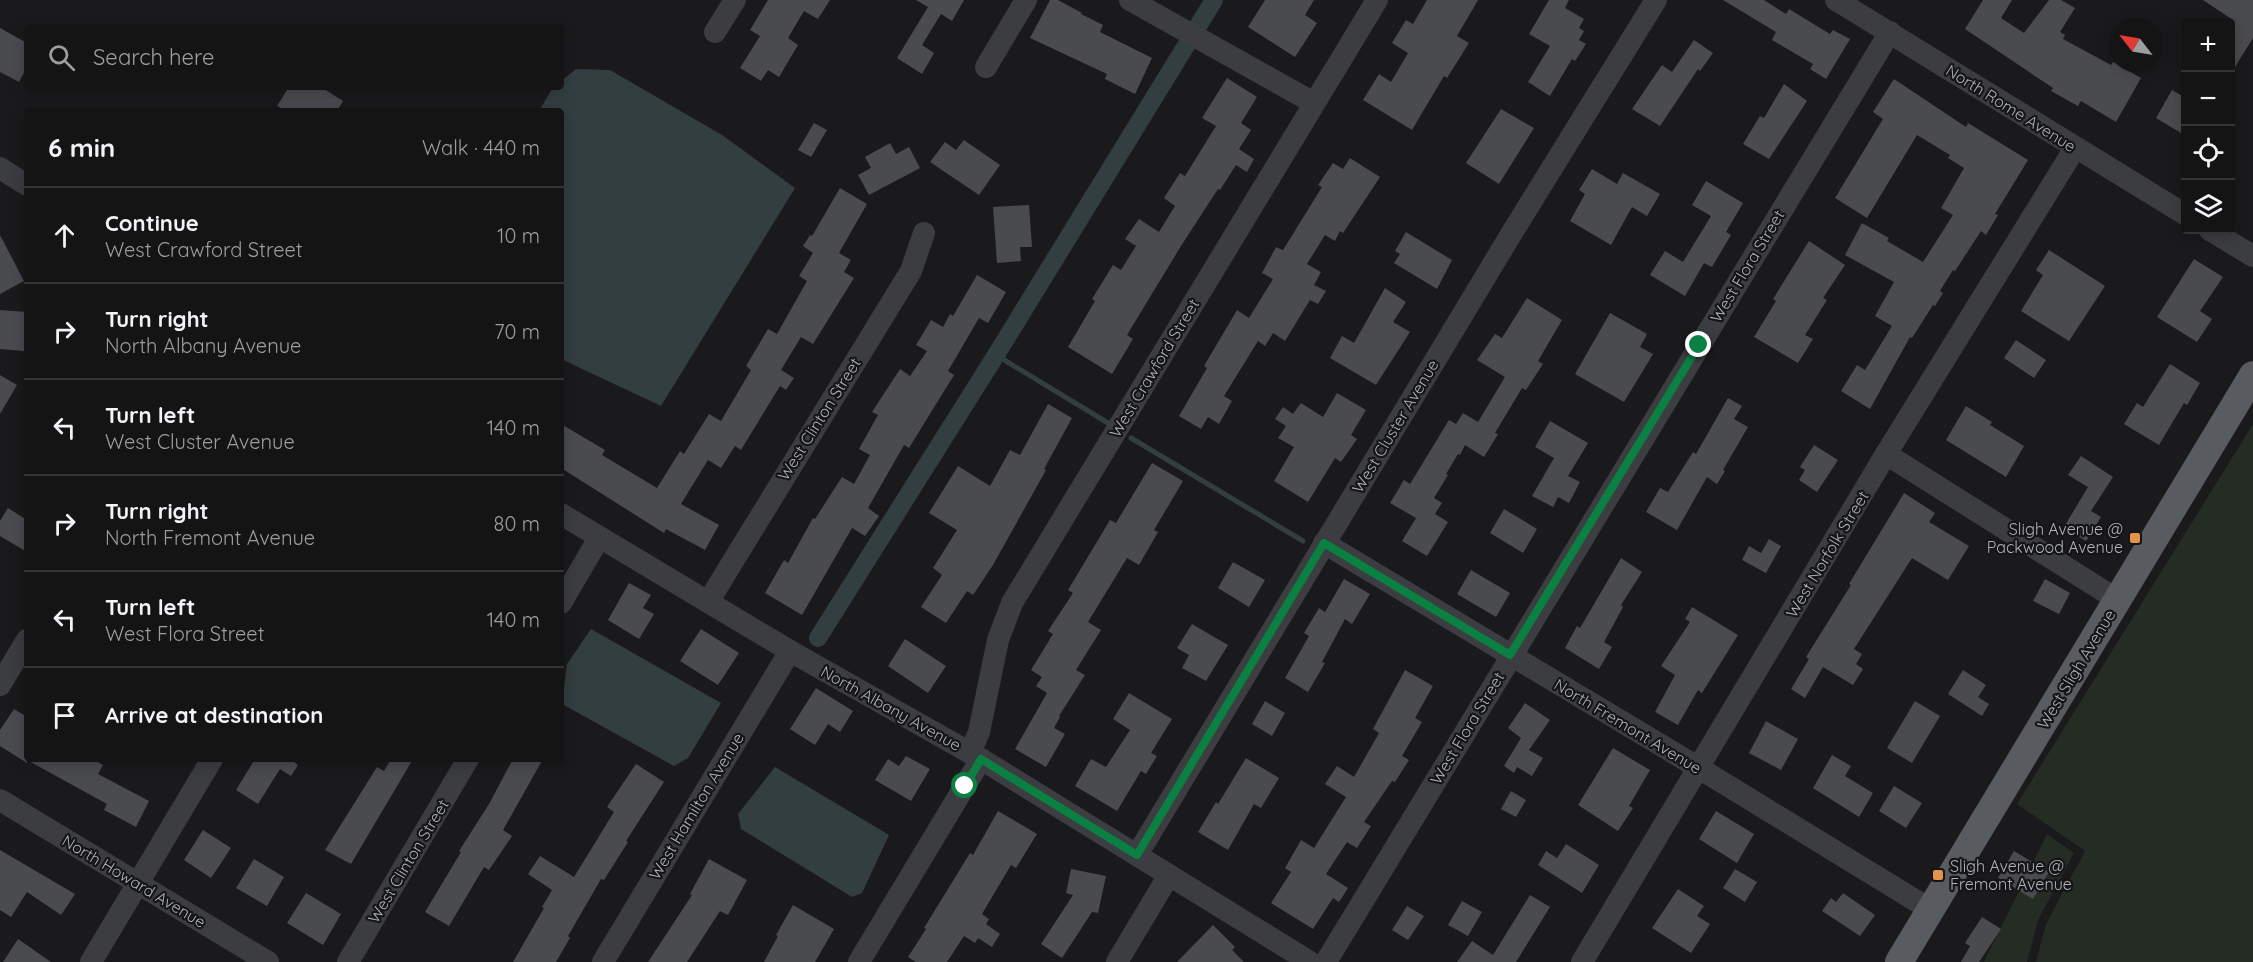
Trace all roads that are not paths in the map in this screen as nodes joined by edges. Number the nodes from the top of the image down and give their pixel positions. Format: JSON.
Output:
{"nodes":[{"id":1,"x":735,"y":0,"type":"edge"},
{"id":2,"x":1026,"y":0,"type":"edge"},
{"id":3,"x":1130,"y":0,"type":"edge"},
{"id":4,"x":1377,"y":0,"type":"edge"},
{"id":5,"x":1656,"y":0,"type":"edge"},
{"id":6,"x":1836,"y":0,"type":"edge"},
{"id":7,"x":715,"y":32,"type":"dead end"},
{"id":8,"x":1890,"y":32,"type":"junction"},
{"id":9,"x":986,"y":67,"type":"dead end"},
{"id":10,"x":1314,"y":102,"type":"junction"},
{"id":11,"x":2075,"y":148,"type":"junction"},
{"id":12,"x":0,"y":168,"type":"edge"},
{"id":13,"x":24,"y":183,"type":"edge"},
{"id":14,"x":2181,"y":212,"type":"edge"},
{"id":15,"x":924,"y":233,"type":"dead end"},
{"id":16,"x":2217,"y":234,"type":"edge"},
{"id":17,"x":2253,"y":256,"type":"edge"},
{"id":18,"x":2253,"y":375,"type":"edge"},
{"id":19,"x":1886,"y":454,"type":"junction"},
{"id":20,"x":564,"y":516,"type":"edge"},
{"id":21,"x":600,"y":538,"type":"junction"},
{"id":22,"x":1324,"y":543,"type":"junction"},
{"id":23,"x":564,"y":598,"type":"edge"},
{"id":24,"x":2118,"y":600,"type":"junction"},
{"id":25,"x":708,"y":602,"type":"junction"},
{"id":26,"x":24,"y":645,"type":"edge"},
{"id":27,"x":789,"y":651,"type":"junction"},
{"id":28,"x":1510,"y":655,"type":"junction"},
{"id":29,"x":0,"y":685,"type":"edge"},
{"id":30,"x":975,"y":756,"type":"junction"},
{"id":31,"x":210,"y":762,"type":"edge"},
{"id":32,"x":466,"y":762,"type":"edge"},
{"id":33,"x":1699,"y":768,"type":"junction"},
{"id":34,"x":0,"y":800,"type":"edge"},
{"id":35,"x":1137,"y":855,"type":"junction"},
{"id":36,"x":1169,"y":875,"type":"junction"},
{"id":37,"x":137,"y":884,"type":"junction"},
{"id":38,"x":1931,"y":910,"type":"junction"},
{"id":39,"x":91,"y":962,"type":"edge"},
{"id":40,"x":268,"y":962,"type":"edge"},
{"id":41,"x":348,"y":962,"type":"edge"},
{"id":42,"x":603,"y":962,"type":"edge"},
{"id":43,"x":859,"y":962,"type":"edge"},
{"id":44,"x":1117,"y":962,"type":"edge"},
{"id":45,"x":1310,"y":962,"type":"edge"},
{"id":46,"x":1326,"y":962,"type":"edge"},
{"id":47,"x":1582,"y":962,"type":"edge"},
{"id":48,"x":1899,"y":962,"type":"edge"}],
"edges":[{"from":1,"to":7,"type":"street"},
{"from":2,"to":9,"type":"street"},
{"from":3,"to":10,"type":"street"},
{"from":4,"to":10,"type":"street","name":"West Crawford Street"},
{"from":5,"to":22,"type":"street","name":"West Cluster Avenue"},
{"from":6,"to":8,"type":"street","name":"North Rome Avenue"},
{"from":8,"to":11,"type":"street","name":"North Rome Avenue"},
{"from":8,"to":28,"type":"street","name":"West Flora Street"},
{"from":10,"to":30,"type":"street","name":"West Crawford Street"},
{"from":11,"to":14,"type":"street","name":"North Rome Avenue"},
{"from":11,"to":19,"type":"street","name":"West Norfolk Street"},
{"from":12,"to":13,"type":"street"},
{"from":15,"to":25,"type":"street","name":"West Clinton Street"},
{"from":16,"to":17,"type":"street"},
{"from":18,"to":24,"type":"main road","name":"West Sligh Avenue"},
{"from":19,"to":24,"type":"street"},
{"from":19,"to":33,"type":"street","name":"West Norfolk Street"},
{"from":20,"to":21,"type":"street","name":"North Albany Avenue"},
{"from":21,"to":23,"type":"street"},
{"from":21,"to":25,"type":"street","name":"North Albany Avenue"},
{"from":22,"to":28,"type":"street","name":"North Fremont Avenue"},
{"from":22,"to":35,"type":"street","name":"West Cluster Avenue"},
{"from":24,"to":38,"type":"main road","name":"West Sligh Avenue"},
{"from":25,"to":27,"type":"street","name":"North Albany Avenue"},
{"from":26,"to":29,"type":"street"},
{"from":27,"to":30,"type":"street","name":"North Albany Avenue"},
{"from":27,"to":42,"type":"street","name":"West Hamilton Avenue"},
{"from":28,"to":33,"type":"street","name":"North Fremont Avenue"},
{"from":28,"to":46,"type":"street","name":"West Flora Street"},
{"from":30,"to":35,"type":"street","name":"North Albany Avenue"},
{"from":30,"to":43,"type":"street","name":"West Crawford Street"},
{"from":31,"to":37,"type":"street"},
{"from":32,"to":41,"type":"street","name":"West Clinton Street"},
{"from":33,"to":38,"type":"street","name":"North Fremont Avenue"},
{"from":33,"to":47,"type":"street","name":"West Norfolk Street"},
{"from":34,"to":37,"type":"street","name":"North Howard Avenue"},
{"from":35,"to":36,"type":"street","name":"North Albany Avenue"},
{"from":36,"to":44,"type":"street"},
{"from":36,"to":45,"type":"street","name":"North Albany Avenue"},
{"from":37,"to":39,"type":"street"},
{"from":37,"to":40,"type":"street","name":"North Howard Avenue"},
{"from":38,"to":48,"type":"main road","name":"West Sligh Avenue"}]}
